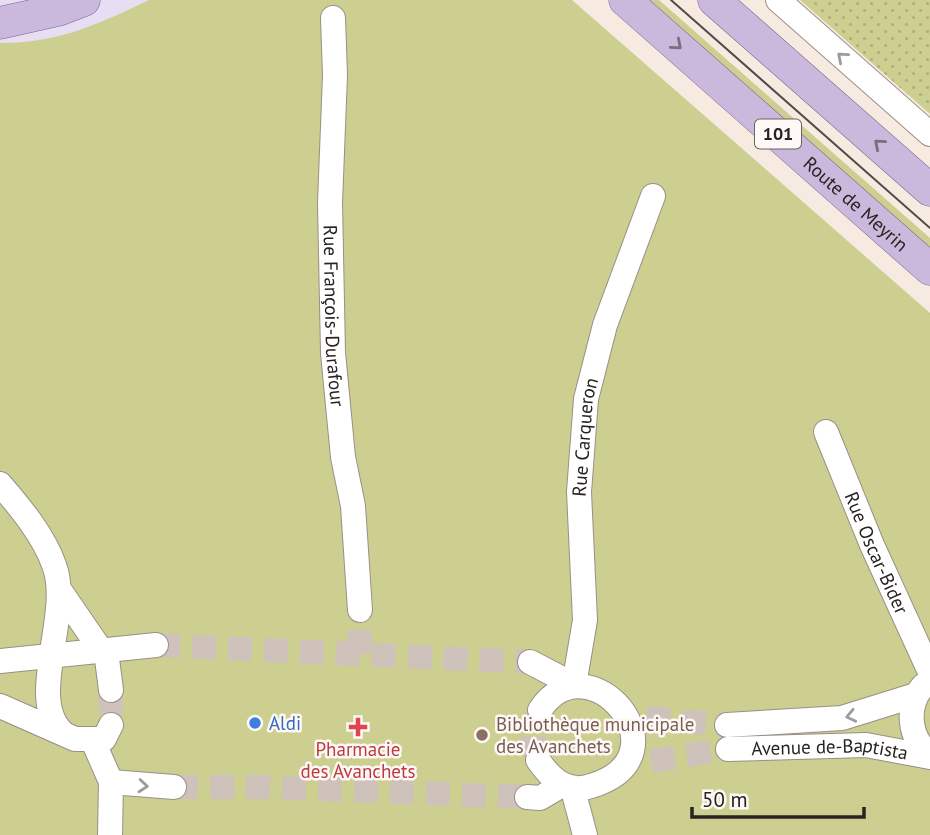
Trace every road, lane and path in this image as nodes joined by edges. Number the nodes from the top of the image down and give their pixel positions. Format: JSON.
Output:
{"nodes":[{"id":1,"x":84,"y":0,"type":"edge"},
{"id":2,"x":625,"y":0,"type":"edge"},
{"id":3,"x":714,"y":0,"type":"edge"},
{"id":4,"x":778,"y":0,"type":"edge"},
{"id":5,"x":0,"y":5,"type":"edge"},
{"id":6,"x":40,"y":14,"type":"junction"},
{"id":7,"x":333,"y":18,"type":"dead end"},
{"id":8,"x":0,"y":23,"type":"edge"},
{"id":9,"x":930,"y":134,"type":"edge"},
{"id":10,"x":930,"y":190,"type":"edge"},
{"id":11,"x":653,"y":196,"type":"dead end"},
{"id":12,"x":930,"y":269,"type":"edge"},
{"id":13,"x":826,"y":432,"type":"dead end"},
{"id":14,"x":0,"y":484,"type":"edge"},
{"id":15,"x":59,"y":589,"type":"junction"},
{"id":16,"x":360,"y":610,"type":"tunnel mouth"},
{"id":17,"x":156,"y":645,"type":"tunnel mouth"},
{"id":18,"x":102,"y":652,"type":"junction"},
{"id":19,"x":54,"y":653,"type":"junction"},
{"id":20,"x":0,"y":661,"type":"edge"},
{"id":21,"x":530,"y":662,"type":"tunnel mouth"},
{"id":22,"x":930,"y":672,"type":"edge"},
{"id":23,"x":574,"y":685,"type":"junction"},
{"id":24,"x":923,"y":688,"type":"edge"},
{"id":25,"x":111,"y":690,"type":"tunnel mouth"},
{"id":26,"x":0,"y":706,"type":"edge"},
{"id":27,"x":540,"y":710,"type":"tunnel mouth"},
{"id":28,"x":85,"y":734,"type":"junction"},
{"id":29,"x":930,"y":755,"type":"edge"},
{"id":30,"x":538,"y":760,"type":"tunnel mouth"},
{"id":31,"x":650,"y":761,"type":"tunnel mouth"},
{"id":32,"x":622,"y":770,"type":"junction"},
{"id":33,"x":111,"y":782,"type":"junction"},
{"id":34,"x":174,"y":787,"type":"tunnel mouth"},
{"id":35,"x":567,"y":787,"type":"junction"},
{"id":36,"x":527,"y":797,"type":"tunnel mouth"},
{"id":37,"x":110,"y":835,"type":"edge"},
{"id":38,"x":585,"y":835,"type":"edge"}],
"edges":[{"from":1,"to":6,"type":"main road"},
{"from":2,"to":12,"type":"main road","name":"Route de Meyrin","number":"101","one_way":true},
{"from":10,"to":3,"type":"main road","one_way":true},
{"from":9,"to":4,"type":"street","one_way":true},
{"from":5,"to":6,"type":"main road"},
{"from":6,"to":8,"type":"main road"},
{"from":7,"to":16,"type":"street","name":"Rue François-Durafour"},
{"from":11,"to":23,"type":"street","name":"Rue Carqueron"},
{"from":13,"to":22,"type":"street","name":"Rue Oscar-Bider"},
{"from":14,"to":15,"type":"street"},
{"from":15,"to":18,"type":"street"},
{"from":15,"to":19,"type":"street"},
{"from":17,"to":18,"type":"street"},
{"from":18,"to":19,"type":"street"},
{"from":18,"to":25,"type":"street"},
{"from":19,"to":20,"type":"street"},
{"from":19,"to":28,"type":"street"},
{"from":21,"to":23,"type":"street"},
{"from":23,"to":27,"type":"street"},
{"from":23,"to":32,"type":"street"},
{"from":24,"to":29,"type":"street"},
{"from":24,"to":29,"type":"street","name":"Avenue de-Baptista","one_way":true},
{"from":26,"to":28,"type":"street"},
{"from":28,"to":33,"type":"street"},
{"from":30,"to":35,"type":"street"},
{"from":31,"to":32,"type":"street"},
{"from":32,"to":35,"type":"street"},
{"from":33,"to":34,"type":"street","one_way":true},
{"from":33,"to":37,"type":"street"},
{"from":35,"to":36,"type":"street"},
{"from":35,"to":38,"type":"street"}]}
